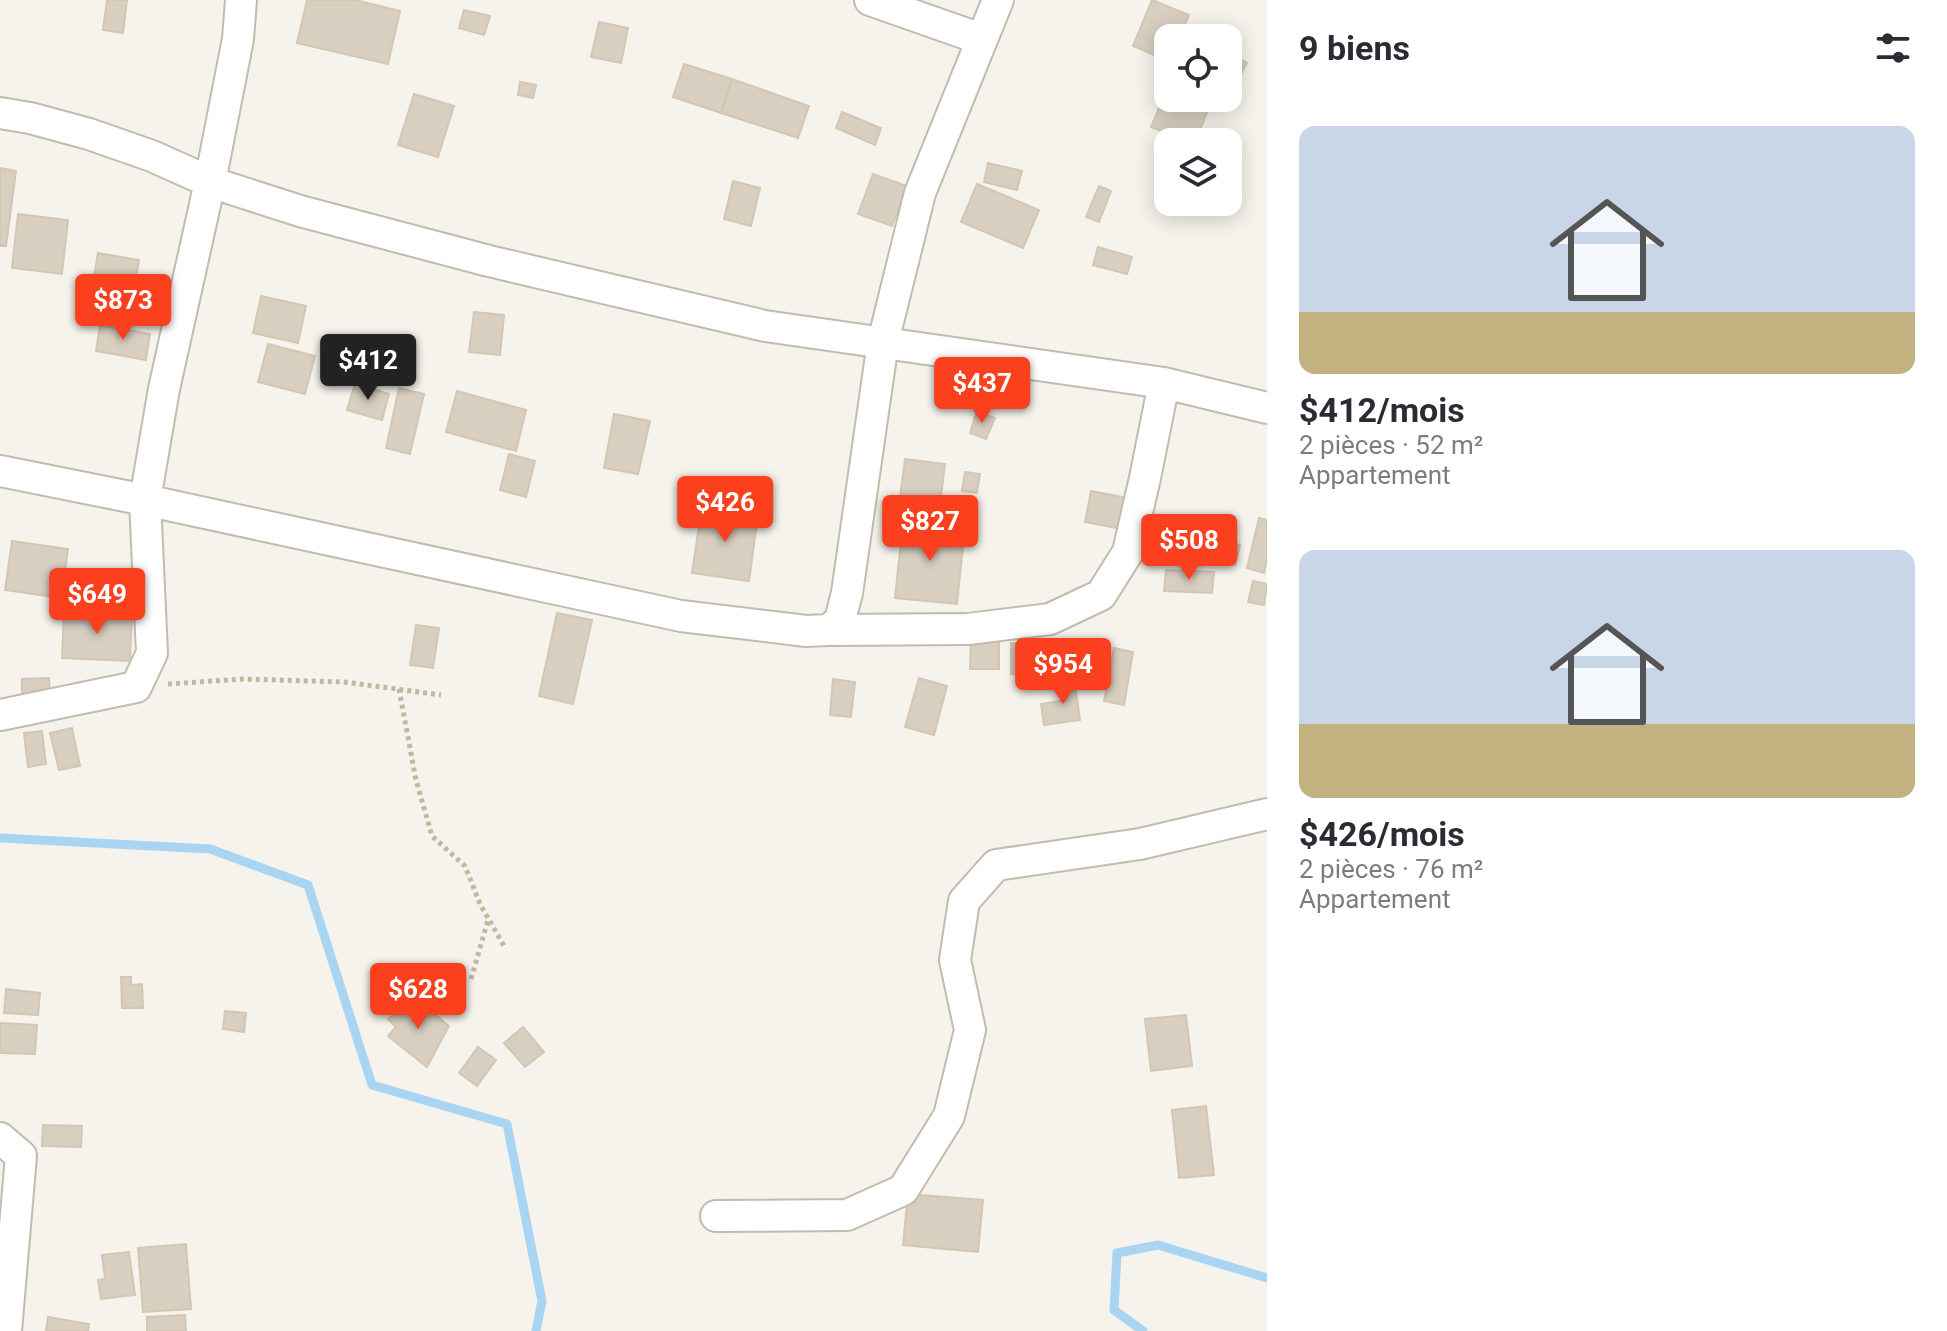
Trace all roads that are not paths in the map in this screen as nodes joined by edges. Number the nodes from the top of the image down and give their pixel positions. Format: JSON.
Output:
{"nodes":[{"id":1,"x":241,"y":0,"type":"edge"},
{"id":2,"x":870,"y":0,"type":"edge"},
{"id":3,"x":998,"y":0,"type":"edge"},
{"id":4,"x":981,"y":39,"type":"junction"},
{"id":5,"x":0,"y":113,"type":"edge"},
{"id":6,"x":210,"y":182,"type":"junction"},
{"id":7,"x":883,"y":342,"type":"junction"},
{"id":8,"x":1164,"y":383,"type":"junction"},
{"id":9,"x":1267,"y":408,"type":"edge"},
{"id":10,"x":0,"y":471,"type":"edge"},
{"id":11,"x":145,"y":500,"type":"junction"},
{"id":12,"x":829,"y":630,"type":"junction"},
{"id":13,"x":0,"y":715,"type":"edge"},
{"id":14,"x":1267,"y":814,"type":"edge"},
{"id":15,"x":0,"y":1138,"type":"edge"},
{"id":16,"x":716,"y":1216,"type":"dead end"},
{"id":17,"x":6,"y":1331,"type":"edge"}],
"edges":[{"from":1,"to":6,"type":"street"},
{"from":2,"to":4,"type":"street"},
{"from":3,"to":4,"type":"street"},
{"from":4,"to":7,"type":"street"},
{"from":5,"to":6,"type":"street"},
{"from":6,"to":7,"type":"street"},
{"from":6,"to":11,"type":"street"},
{"from":7,"to":8,"type":"street"},
{"from":7,"to":12,"type":"street"},
{"from":8,"to":9,"type":"street"},
{"from":8,"to":12,"type":"street"},
{"from":10,"to":11,"type":"street"},
{"from":11,"to":12,"type":"street"},
{"from":11,"to":13,"type":"street"},
{"from":14,"to":16,"type":"street"},
{"from":15,"to":17,"type":"street"}]}
